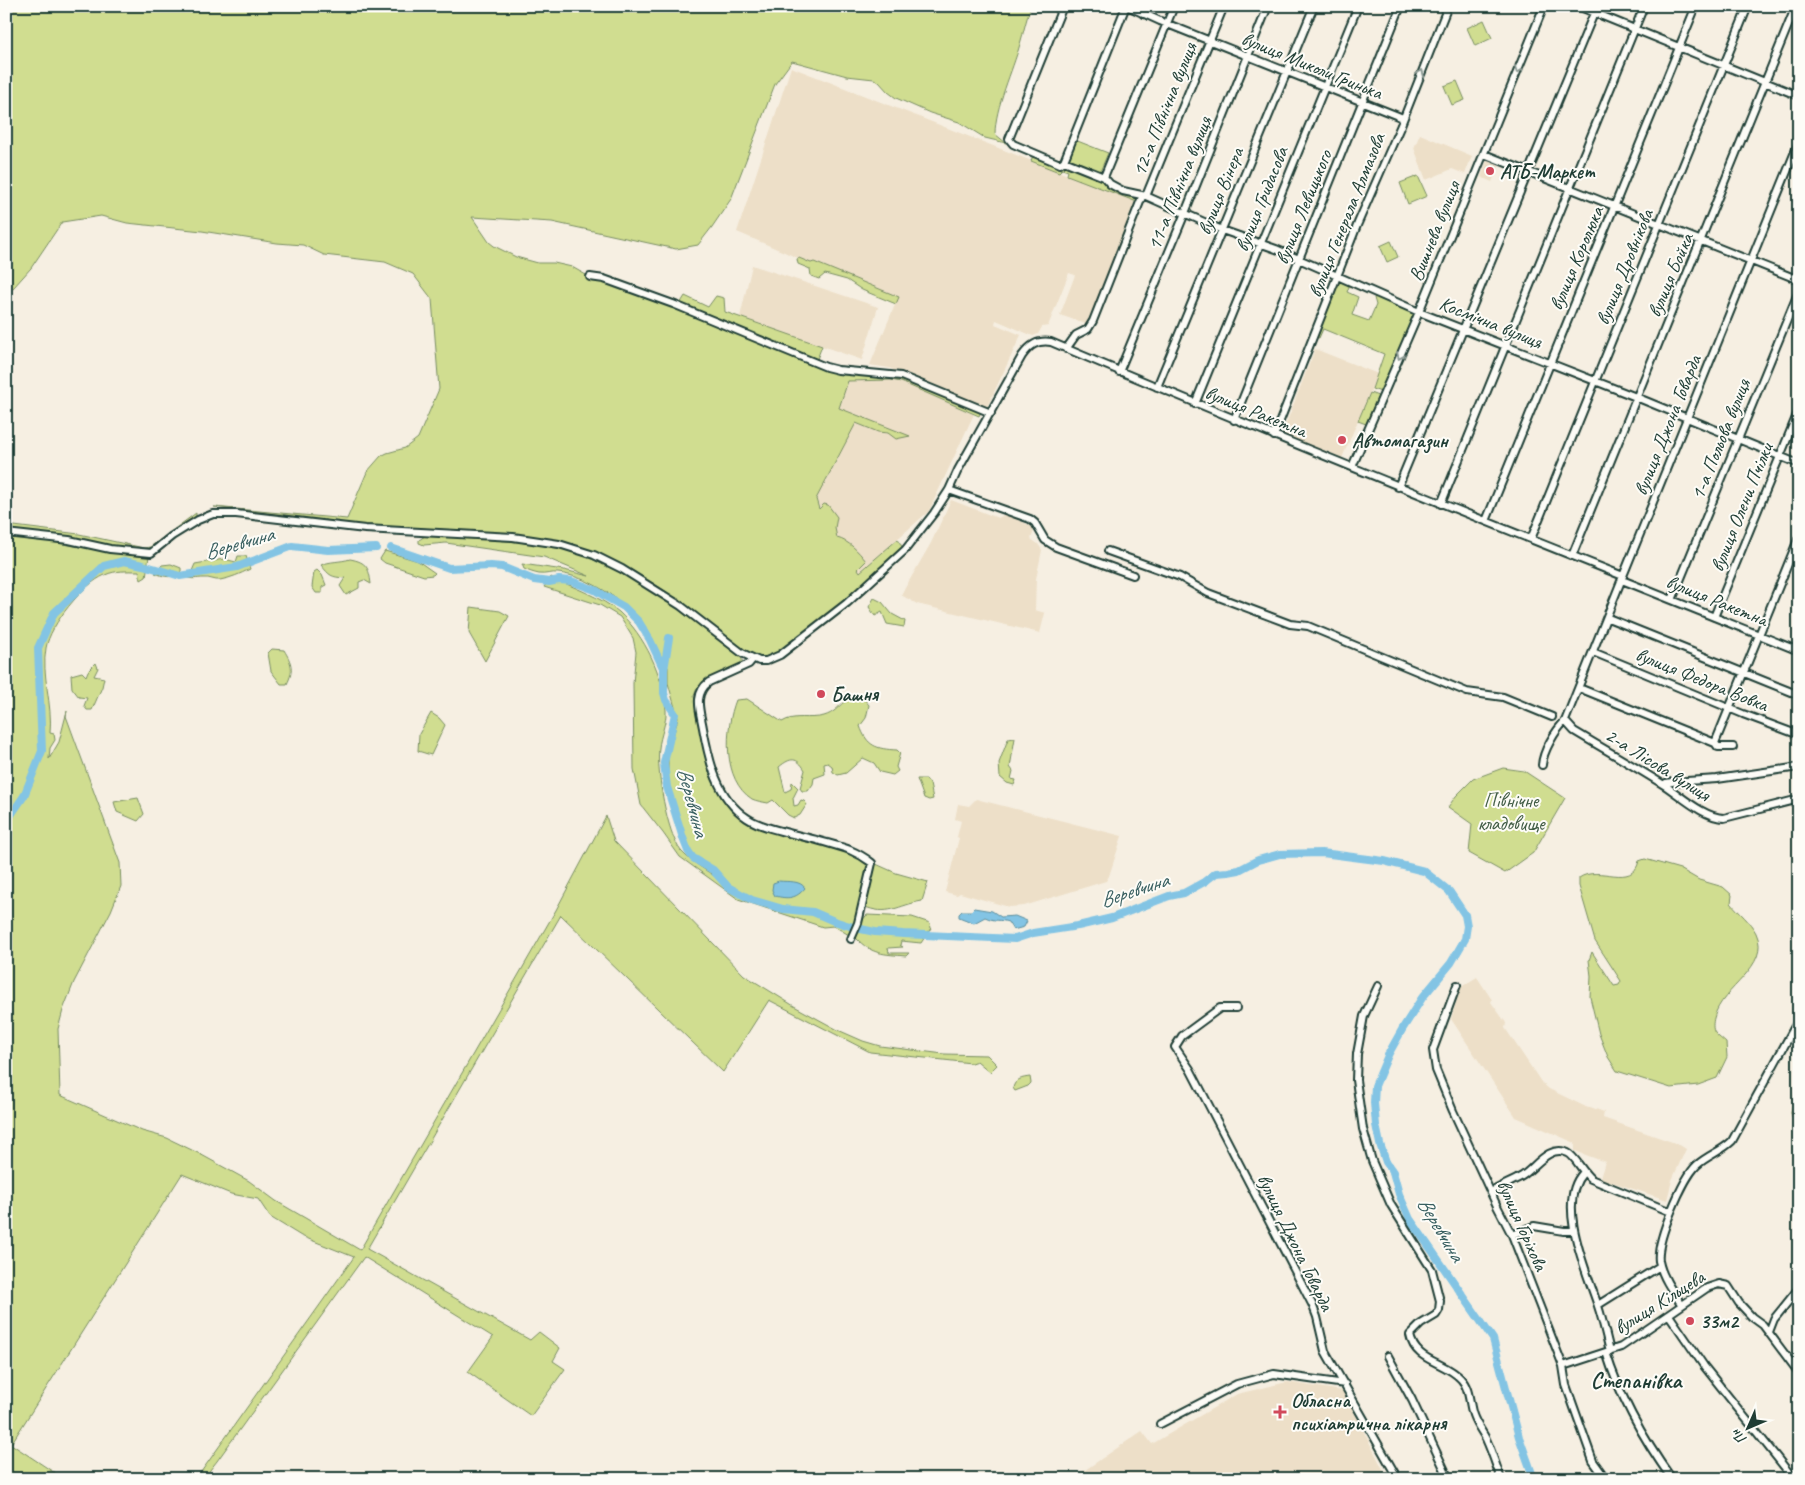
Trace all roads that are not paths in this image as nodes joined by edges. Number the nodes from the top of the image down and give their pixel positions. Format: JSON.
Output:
{"nodes":[{"id":1,"x":1063,"y":6,"type":"edge"},
{"id":2,"x":1126,"y":6,"type":"edge"},
{"id":3,"x":1146,"y":6,"type":"edge"},
{"id":4,"x":1174,"y":6,"type":"edge"},
{"id":5,"x":1224,"y":6,"type":"edge"},
{"id":6,"x":1268,"y":6,"type":"edge"},
{"id":7,"x":1314,"y":6,"type":"edge"},
{"id":8,"x":1358,"y":6,"type":"edge"},
{"id":9,"x":1401,"y":6,"type":"edge"},
{"id":10,"x":1448,"y":6,"type":"edge"},
{"id":11,"x":1544,"y":6,"type":"edge"},
{"id":12,"x":1578,"y":6,"type":"edge"},
{"id":13,"x":1644,"y":6,"type":"edge"},
{"id":14,"x":1696,"y":6,"type":"edge"},
{"id":15,"x":1748,"y":6,"type":"edge"},
{"id":16,"x":1796,"y":6,"type":"edge"},
{"id":17,"x":1595,"y":10,"type":"edge"},
{"id":18,"x":1143,"y":14,"type":"junction"},
{"id":19,"x":1166,"y":23,"type":"junction"},
{"id":20,"x":1635,"y":29,"type":"junction"},
{"id":21,"x":1209,"y":41,"type":"junction"},
{"id":22,"x":1679,"y":48,"type":"junction"},
{"id":23,"x":1248,"y":56,"type":"junction"},
{"id":24,"x":1724,"y":66,"type":"junction"},
{"id":25,"x":1287,"y":72,"type":"junction"},
{"id":26,"x":1765,"y":82,"type":"junction"},
{"id":27,"x":1324,"y":87,"type":"junction"},
{"id":28,"x":1799,"y":96,"type":"edge"},
{"id":29,"x":1363,"y":102,"type":"junction"},
{"id":30,"x":1403,"y":118,"type":"junction"},
{"id":31,"x":1799,"y":142,"type":"edge"},
{"id":32,"x":1484,"y":154,"type":"junction"},
{"id":33,"x":1063,"y":162,"type":"junction"},
{"id":34,"x":1529,"y":171,"type":"junction"},
{"id":35,"x":1104,"y":177,"type":"junction"},
{"id":36,"x":1570,"y":188,"type":"junction"},
{"id":37,"x":1144,"y":196,"type":"junction"},
{"id":38,"x":1616,"y":206,"type":"junction"},
{"id":39,"x":1185,"y":213,"type":"junction"},
{"id":40,"x":1660,"y":223,"type":"junction"},
{"id":41,"x":1222,"y":230,"type":"junction"},
{"id":42,"x":1702,"y":240,"type":"junction"},
{"id":43,"x":1260,"y":245,"type":"junction"},
{"id":44,"x":1299,"y":259,"type":"junction"},
{"id":45,"x":1751,"y":260,"type":"junction"},
{"id":46,"x":1337,"y":276,"type":"junction"},
{"id":47,"x":590,"y":277,"type":"dead end"},
{"id":48,"x":1799,"y":280,"type":"edge"},
{"id":49,"x":1799,"y":291,"type":"edge"},
{"id":50,"x":1419,"y":312,"type":"junction"},
{"id":51,"x":1465,"y":329,"type":"junction"},
{"id":52,"x":1506,"y":346,"type":"junction"},
{"id":53,"x":1066,"y":349,"type":"junction"},
{"id":54,"x":1550,"y":364,"type":"junction"},
{"id":55,"x":1118,"y":372,"type":"junction"},
{"id":56,"x":1595,"y":382,"type":"junction"},
{"id":57,"x":1157,"y":387,"type":"junction"},
{"id":58,"x":1636,"y":397,"type":"junction"},
{"id":59,"x":1195,"y":404,"type":"junction"},
{"id":60,"x":1799,"y":410,"type":"edge"},
{"id":61,"x":991,"y":413,"type":"junction"},
{"id":62,"x":1688,"y":419,"type":"junction"},
{"id":63,"x":1234,"y":420,"type":"junction"},
{"id":64,"x":1274,"y":436,"type":"junction"},
{"id":65,"x":1738,"y":440,"type":"junction"},
{"id":66,"x":1780,"y":456,"type":"junction"},
{"id":67,"x":1799,"y":464,"type":"edge"},
{"id":68,"x":1352,"y":468,"type":"junction"},
{"id":69,"x":1398,"y":487,"type":"junction"},
{"id":70,"x":949,"y":490,"type":"junction"},
{"id":71,"x":1442,"y":504,"type":"junction"},
{"id":72,"x":1486,"y":521,"type":"junction"},
{"id":73,"x":6,"y":533,"type":"edge"},
{"id":74,"x":1799,"y":536,"type":"edge"},
{"id":75,"x":1531,"y":539,"type":"junction"},
{"id":76,"x":1108,"y":551,"type":"dead end"},
{"id":77,"x":1572,"y":556,"type":"junction"},
{"id":78,"x":1133,"y":575,"type":"dead end"},
{"id":79,"x":1623,"y":578,"type":"junction"},
{"id":80,"x":1672,"y":600,"type":"junction"},
{"id":81,"x":1714,"y":616,"type":"junction"},
{"id":82,"x":1608,"y":618,"type":"junction"},
{"id":83,"x":1759,"y":635,"type":"junction"},
{"id":84,"x":1799,"y":651,"type":"edge"},
{"id":85,"x":1593,"y":652,"type":"junction"},
{"id":86,"x":753,"y":659,"type":"junction"},
{"id":87,"x":1744,"y":672,"type":"junction"},
{"id":88,"x":1579,"y":688,"type":"junction"},
{"id":89,"x":1799,"y":695,"type":"edge"},
{"id":90,"x":1729,"y":708,"type":"junction"},
{"id":91,"x":1552,"y":717,"type":"dead end"},
{"id":92,"x":1566,"y":721,"type":"junction"},
{"id":93,"x":1799,"y":735,"type":"edge"},
{"id":94,"x":1715,"y":743,"type":"junction"},
{"id":95,"x":1733,"y":747,"type":"dead end"},
{"id":96,"x":1542,"y":765,"type":"dead end"},
{"id":97,"x":1799,"y":767,"type":"edge"},
{"id":98,"x":1664,"y":785,"type":"junction"},
{"id":99,"x":1799,"y":799,"type":"edge"},
{"id":100,"x":851,"y":939,"type":"dead end"},
{"id":101,"x":1457,"y":985,"type":"dead end"},
{"id":102,"x":1378,"y":986,"type":"dead end"},
{"id":103,"x":1236,"y":1008,"type":"dead end"},
{"id":104,"x":1799,"y":1019,"type":"edge"},
{"id":105,"x":1583,"y":1173,"type":"junction"},
{"id":106,"x":1491,"y":1192,"type":"junction"},
{"id":107,"x":1670,"y":1212,"type":"junction"},
{"id":108,"x":1574,"y":1230,"type":"junction"},
{"id":109,"x":1512,"y":1235,"type":"junction"},
{"id":110,"x":1660,"y":1266,"type":"junction"},
{"id":111,"x":1799,"y":1288,"type":"edge"},
{"id":112,"x":1598,"y":1305,"type":"junction"},
{"id":113,"x":1682,"y":1305,"type":"junction"},
{"id":114,"x":1669,"y":1315,"type":"junction"},
{"id":115,"x":1768,"y":1332,"type":"junction"},
{"id":116,"x":1608,"y":1352,"type":"junction"},
{"id":117,"x":1388,"y":1356,"type":"dead end"},
{"id":118,"x":1563,"y":1366,"type":"junction"},
{"id":119,"x":1799,"y":1373,"type":"edge"},
{"id":120,"x":1345,"y":1384,"type":"junction"},
{"id":121,"x":1160,"y":1424,"type":"dead end"},
{"id":122,"x":1398,"y":1479,"type":"edge"},
{"id":123,"x":1449,"y":1479,"type":"edge"},
{"id":124,"x":1501,"y":1479,"type":"edge"},
{"id":125,"x":1606,"y":1479,"type":"edge"},
{"id":126,"x":1672,"y":1479,"type":"edge"},
{"id":127,"x":1794,"y":1479,"type":"edge"}],
"edges":[{"from":1,"to":33,"type":"street","name":"Космічна вулиця"},
{"from":2,"to":18,"type":"street","name":"вулиця Миколи Гринька"},
{"from":2,"to":33,"type":"street"},
{"from":3,"to":18,"type":"street"},
{"from":4,"to":19,"type":"street"},
{"from":5,"to":21,"type":"street","name":"12-а Північна вулиця"},
{"from":6,"to":23,"type":"street","name":"11-а Північна вулиця"},
{"from":7,"to":25,"type":"street","name":"вулиця Вінера"},
{"from":8,"to":27,"type":"street","name":"вулиця Гридасова"},
{"from":9,"to":29,"type":"street","name":"вулиця Левицького"},
{"from":30,"to":10,"type":"street","name":"вулиця Генерала Алмазова","one_way":true},
{"from":11,"to":32,"type":"street","name":"Вишнева вулиця","one_way":true},
{"from":12,"to":17,"type":"street"},
{"from":13,"to":20,"type":"street"},
{"from":14,"to":22,"type":"street","name":"вулиця Королюка"},
{"from":15,"to":24,"type":"street","name":"вулиця Дровнікова"},
{"from":16,"to":26,"type":"street","name":"вулиця Бойка"},
{"from":17,"to":20,"type":"street"},
{"from":17,"to":34,"type":"street"},
{"from":18,"to":19,"type":"street","name":"вулиця Миколи Гринька"},
{"from":19,"to":21,"type":"street","name":"вулиця Миколи Гринька"},
{"from":19,"to":35,"type":"street"},
{"from":20,"to":22,"type":"street"},
{"from":20,"to":36,"type":"street"},
{"from":21,"to":23,"type":"street","name":"вулиця Миколи Гринька"},
{"from":21,"to":37,"type":"street","name":"12-а Північна вулиця"},
{"from":22,"to":24,"type":"street"},
{"from":22,"to":38,"type":"street","name":"вулиця Королюка"},
{"from":23,"to":25,"type":"street","name":"вулиця Миколи Гринька"},
{"from":23,"to":39,"type":"street","name":"11-а Північна вулиця"},
{"from":24,"to":26,"type":"street"},
{"from":24,"to":40,"type":"street","name":"вулиця Дровнікова"},
{"from":25,"to":27,"type":"street","name":"вулиця Миколи Гринька"},
{"from":25,"to":41,"type":"street","name":"вулиця Вінера"},
{"from":26,"to":28,"type":"street"},
{"from":26,"to":42,"type":"street","name":"вулиця Бойка"},
{"from":27,"to":29,"type":"street","name":"вулиця Миколи Гринька"},
{"from":27,"to":43,"type":"street","name":"вулиця Гридасова"},
{"from":29,"to":30,"type":"street","name":"вулиця Миколи Гринька"},
{"from":29,"to":44,"type":"street","name":"вулиця Левицького"},
{"from":30,"to":46,"type":"street","name":"вулиця Генерала Алмазова"},
{"from":31,"to":45,"type":"street","name":"вулиця Джона Говарда"},
{"from":32,"to":34,"type":"street"},
{"from":32,"to":50,"type":"street","name":"Вишнева вулиця"},
{"from":33,"to":35,"type":"street","name":"Космічна вулиця"},
{"from":34,"to":36,"type":"street"},
{"from":34,"to":51,"type":"street"},
{"from":35,"to":37,"type":"street","name":"Космічна вулиця"},
{"from":36,"to":38,"type":"street"},
{"from":36,"to":52,"type":"street"},
{"from":37,"to":39,"type":"street","name":"Космічна вулиця"},
{"from":37,"to":53,"type":"street","name":"12-а Північна вулиця"},
{"from":38,"to":40,"type":"street"},
{"from":38,"to":54,"type":"street","name":"вулиця Королюка"},
{"from":39,"to":41,"type":"street","name":"Космічна вулиця"},
{"from":39,"to":55,"type":"street","name":"11-а Північна вулиця"},
{"from":40,"to":42,"type":"street"},
{"from":40,"to":56,"type":"street","name":"вулиця Дровнікова"},
{"from":41,"to":43,"type":"street","name":"Космічна вулиця"},
{"from":41,"to":57,"type":"street","name":"вулиця Вінера"},
{"from":42,"to":45,"type":"street"},
{"from":42,"to":58,"type":"street","name":"вулиця Бойка"},
{"from":43,"to":44,"type":"street","name":"Космічна вулиця"},
{"from":43,"to":59,"type":"street","name":"вулиця Гридасова"},
{"from":44,"to":46,"type":"street","name":"Космічна вулиця"},
{"from":44,"to":63,"type":"street","name":"вулиця Левицького"},
{"from":45,"to":48,"type":"street"},
{"from":45,"to":62,"type":"street","name":"вулиця Джона Говарда"},
{"from":46,"to":50,"type":"street","name":"Космічна вулиця"},
{"from":46,"to":64,"type":"street","name":"вулиця Генерала Алмазова"},
{"from":47,"to":61,"type":"street"},
{"from":49,"to":65,"type":"street","name":"1-а Польова вулиця"},
{"from":50,"to":51,"type":"street","name":"Космічна вулиця"},
{"from":50,"to":68,"type":"street","name":"Вишнева вулиця","one_way":true},
{"from":51,"to":52,"type":"street","name":"Космічна вулиця"},
{"from":51,"to":69,"type":"street"},
{"from":52,"to":54,"type":"street","name":"Космічна вулиця"},
{"from":52,"to":71,"type":"street"},
{"from":53,"to":55,"type":"street","name":"вулиця Ракетна"},
{"from":53,"to":61,"type":"street","name":"вулиця Ракетна"},
{"from":54,"to":56,"type":"street","name":"Космічна вулиця"},
{"from":54,"to":72,"type":"street","name":"вулиця Королюка"},
{"from":55,"to":57,"type":"street","name":"вулиця Ракетна"},
{"from":56,"to":58,"type":"street","name":"Космічна вулиця"},
{"from":56,"to":75,"type":"street","name":"вулиця Дровнікова"},
{"from":57,"to":59,"type":"street","name":"вулиця Ракетна"},
{"from":58,"to":62,"type":"street","name":"Космічна вулиця"},
{"from":58,"to":77,"type":"street","name":"вулиця Бойка"},
{"from":59,"to":63,"type":"street","name":"вулиця Ракетна"},
{"from":60,"to":66,"type":"street","name":"вулиця Олени Пчілки"},
{"from":61,"to":70,"type":"street","name":"вулиця Ракетна"},
{"from":62,"to":65,"type":"street","name":"Космічна вулиця"},
{"from":62,"to":79,"type":"street","name":"вулиця Джона Говарда"},
{"from":63,"to":64,"type":"street","name":"вулиця Ракетна"},
{"from":64,"to":68,"type":"street","name":"вулиця Ракетна"},
{"from":65,"to":66,"type":"street","name":"Космічна вулиця"},
{"from":65,"to":80,"type":"street","name":"1-а Польова вулиця"},
{"from":66,"to":67,"type":"street","name":"Космічна вулиця"},
{"from":66,"to":81,"type":"street","name":"вулиця Олени Пчілки"},
{"from":68,"to":69,"type":"street","name":"вулиця Ракетна"},
{"from":69,"to":71,"type":"street","name":"вулиця Ракетна"},
{"from":70,"to":78,"type":"street"},
{"from":70,"to":86,"type":"street","name":"вулиця Ракетна"},
{"from":71,"to":72,"type":"street","name":"вулиця Ракетна"},
{"from":72,"to":75,"type":"street","name":"вулиця Ракетна"},
{"from":73,"to":86,"type":"street"},
{"from":74,"to":83,"type":"street"},
{"from":75,"to":77,"type":"street","name":"вулиця Ракетна"},
{"from":76,"to":91,"type":"street"},
{"from":77,"to":79,"type":"street","name":"вулиця Ракетна"},
{"from":79,"to":80,"type":"street","name":"вулиця Ракетна"},
{"from":79,"to":82,"type":"street","name":"вулиця Джона Говарда"},
{"from":80,"to":81,"type":"street","name":"вулиця Ракетна"},
{"from":81,"to":83,"type":"street","name":"вулиця Ракетна"},
{"from":82,"to":85,"type":"street","name":"вулиця Джона Говарда"},
{"from":82,"to":87,"type":"street"},
{"from":83,"to":84,"type":"street","name":"вулиця Ракетна"},
{"from":83,"to":87,"type":"street"},
{"from":85,"to":88,"type":"street","name":"вулиця Джона Говарда"},
{"from":85,"to":90,"type":"street","name":"вулиця Федора Вовка"},
{"from":86,"to":100,"type":"street"},
{"from":87,"to":89,"type":"street"},
{"from":87,"to":90,"type":"street"},
{"from":88,"to":92,"type":"street","name":"вулиця Джона Говарда"},
{"from":88,"to":94,"type":"street"},
{"from":90,"to":93,"type":"street","name":"вулиця Федора Вовка"},
{"from":90,"to":94,"type":"street"},
{"from":92,"to":96,"type":"street","name":"вулиця Джона Говарда"},
{"from":92,"to":98,"type":"street","name":"2-а Лісова вулиця"},
{"from":94,"to":95,"type":"street"},
{"from":97,"to":98,"type":"street"},
{"from":98,"to":99,"type":"street","name":"2-а Лісова вулиця"},
{"from":101,"to":106,"type":"street","name":"вулиця Горіхова"},
{"from":102,"to":124,"type":"street"},
{"from":103,"to":120,"type":"street","name":"вулиця Джона Говарда"},
{"from":104,"to":107,"type":"street"},
{"from":105,"to":106,"type":"street"},
{"from":105,"to":107,"type":"street"},
{"from":105,"to":108,"type":"street"},
{"from":106,"to":109,"type":"street","name":"вулиця Горіхова"},
{"from":107,"to":110,"type":"street"},
{"from":108,"to":109,"type":"street"},
{"from":108,"to":112,"type":"street"},
{"from":109,"to":118,"type":"street","name":"вулиця Горіхова"},
{"from":110,"to":112,"type":"street"},
{"from":110,"to":113,"type":"street"},
{"from":111,"to":115,"type":"street"},
{"from":112,"to":116,"type":"street"},
{"from":113,"to":114,"type":"street","name":"вулиця Кільцева"},
{"from":113,"to":115,"type":"street","name":"вулиця Кільцева"},
{"from":114,"to":116,"type":"street","name":"вулиця Кільцева"},
{"from":114,"to":127,"type":"street"},
{"from":115,"to":119,"type":"street"},
{"from":116,"to":118,"type":"street","name":"вулиця Кільцева"},
{"from":116,"to":126,"type":"street"},
{"from":117,"to":123,"type":"street"},
{"from":118,"to":125,"type":"street","name":"вулиця Горіхова"},
{"from":120,"to":121,"type":"street"},
{"from":120,"to":122,"type":"street","name":"вулиця Джона Говарда"}]}
